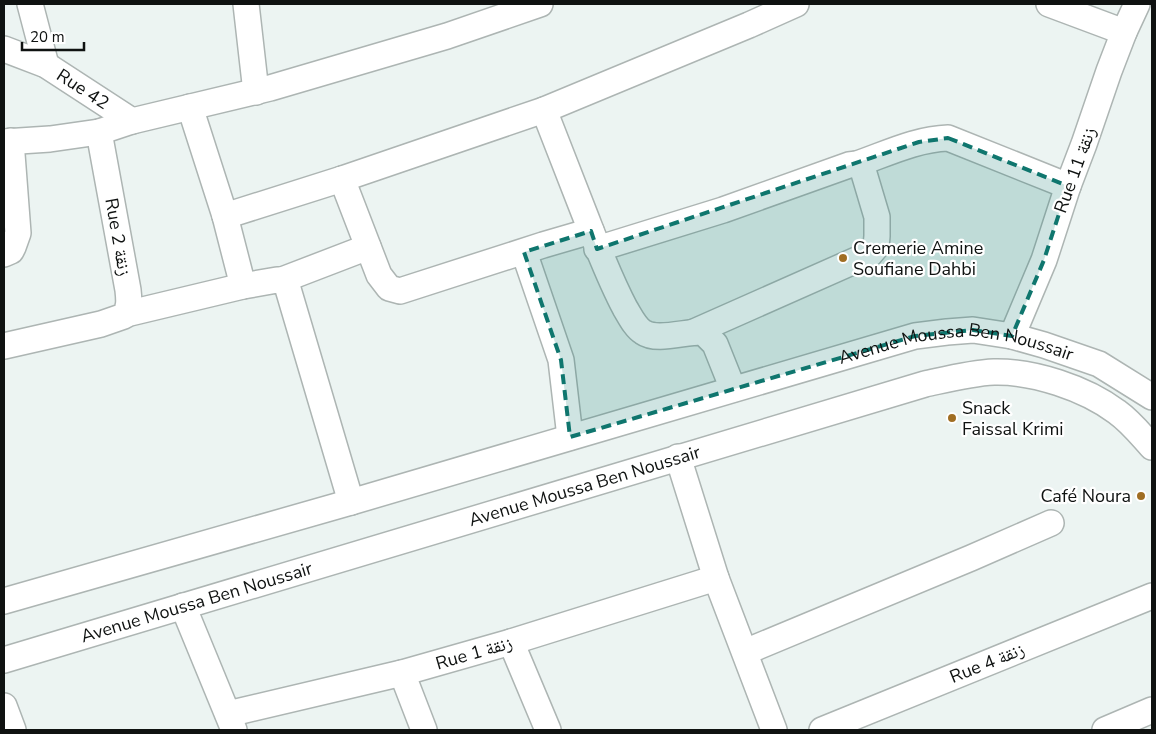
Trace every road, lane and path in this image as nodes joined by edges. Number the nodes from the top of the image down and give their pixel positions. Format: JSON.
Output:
{"nodes":[{"id":1,"x":30,"y":4,"type":"edge"},
{"id":2,"x":246,"y":4,"type":"edge"},
{"id":3,"x":540,"y":4,"type":"edge"},
{"id":4,"x":796,"y":4,"type":"edge"},
{"id":5,"x":1049,"y":4,"type":"edge"},
{"id":6,"x":1137,"y":4,"type":"edge"},
{"id":7,"x":1124,"y":32,"type":"junction"},
{"id":8,"x":4,"y":49,"type":"edge"},
{"id":9,"x":46,"y":65,"type":"junction"},
{"id":10,"x":256,"y":92,"type":"junction"},
{"id":11,"x":190,"y":107,"type":"junction"},
{"id":12,"x":544,"y":110,"type":"junction"},
{"id":13,"x":132,"y":121,"type":"junction"},
{"id":14,"x":99,"y":132,"type":"junction"},
{"id":15,"x":8,"y":141,"type":"edge"},
{"id":16,"x":857,"y":164,"type":"junction"},
{"id":17,"x":342,"y":179,"type":"junction"},
{"id":18,"x":1068,"y":186,"type":"junction"},
{"id":19,"x":225,"y":216,"type":"junction"},
{"id":20,"x":594,"y":240,"type":"junction"},
{"id":21,"x":368,"y":247,"type":"junction"},
{"id":22,"x":524,"y":252,"type":"junction"},
{"id":23,"x":4,"y":254,"type":"edge"},
{"id":24,"x":282,"y":280,"type":"junction"},
{"id":25,"x":243,"y":286,"type":"junction"},
{"id":26,"x":126,"y":314,"type":"junction"},
{"id":27,"x":694,"y":332,"type":"junction"},
{"id":28,"x":1012,"y":336,"type":"junction"},
{"id":29,"x":4,"y":346,"type":"edge"},
{"id":30,"x":733,"y":389,"type":"junction"},
{"id":31,"x":1152,"y":398,"type":"edge"},
{"id":32,"x":570,"y":437,"type":"junction"},
{"id":33,"x":1152,"y":447,"type":"edge"},
{"id":34,"x":678,"y":457,"type":"junction"},
{"id":35,"x":351,"y":502,"type":"junction"},
{"id":36,"x":1051,"y":522,"type":"dead end"},
{"id":37,"x":716,"y":578,"type":"junction"},
{"id":38,"x":1152,"y":596,"type":"edge"},
{"id":39,"x":4,"y":600,"type":"edge"},
{"id":40,"x":183,"y":606,"type":"junction"},
{"id":41,"x":511,"y":642,"type":"junction"},
{"id":42,"x":744,"y":652,"type":"junction"},
{"id":43,"x":4,"y":660,"type":"edge"},
{"id":44,"x":402,"y":673,"type":"junction"},
{"id":45,"x":4,"y":706,"type":"edge"},
{"id":46,"x":1152,"y":710,"type":"edge"},
{"id":47,"x":231,"y":722,"type":"edge"},
{"id":48,"x":13,"y":730,"type":"edge"},
{"id":49,"x":424,"y":730,"type":"edge"},
{"id":50,"x":548,"y":730,"type":"edge"},
{"id":51,"x":774,"y":730,"type":"edge"},
{"id":52,"x":822,"y":730,"type":"edge"},
{"id":53,"x":1104,"y":730,"type":"edge"}],
"edges":[{"from":1,"to":9,"type":"street"},
{"from":2,"to":10,"type":"street"},
{"from":3,"to":10,"type":"street"},
{"from":4,"to":12,"type":"street"},
{"from":5,"to":7,"type":"street"},
{"from":6,"to":7,"type":"street","name":"Rue 11 زنقة"},
{"from":7,"to":18,"type":"street","name":"Rue 11 زنقة"},
{"from":8,"to":9,"type":"street","name":"Rue 42"},
{"from":9,"to":13,"type":"street","name":"Rue 42"},
{"from":10,"to":11,"type":"street"},
{"from":11,"to":13,"type":"street"},
{"from":11,"to":19,"type":"street"},
{"from":12,"to":17,"type":"street"},
{"from":12,"to":20,"type":"street"},
{"from":13,"to":14,"type":"street"},
{"from":14,"to":15,"type":"street"},
{"from":14,"to":26,"type":"street","name":"Rue 2 زنقة"},
{"from":15,"to":23,"type":"street"},
{"from":16,"to":18,"type":"street"},
{"from":16,"to":20,"type":"street"},
{"from":16,"to":27,"type":"street"},
{"from":17,"to":19,"type":"street"},
{"from":17,"to":21,"type":"street"},
{"from":18,"to":28,"type":"street","name":"Rue 11 زنقة"},
{"from":19,"to":25,"type":"street"},
{"from":20,"to":22,"type":"street"},
{"from":20,"to":27,"type":"street"},
{"from":21,"to":22,"type":"street"},
{"from":21,"to":24,"type":"street"},
{"from":22,"to":32,"type":"street"},
{"from":24,"to":25,"type":"street"},
{"from":24,"to":35,"type":"street"},
{"from":25,"to":26,"type":"street"},
{"from":26,"to":29,"type":"street"},
{"from":27,"to":30,"type":"street"},
{"from":28,"to":30,"type":"street","name":"Avenue Moussa Ben Noussair"},
{"from":28,"to":31,"type":"street","name":"Avenue Moussa Ben Noussair"},
{"from":30,"to":32,"type":"street","name":"Avenue Moussa Ben Noussair"},
{"from":32,"to":35,"type":"street","name":"Avenue Moussa Ben Noussair"},
{"from":33,"to":34,"type":"street","name":"Avenue Moussa Ben Noussair"},
{"from":34,"to":37,"type":"street"},
{"from":34,"to":40,"type":"street","name":"Avenue Moussa Ben Noussair"},
{"from":35,"to":39,"type":"street","name":"Avenue Moussa Ben Noussair"},
{"from":36,"to":42,"type":"street"},
{"from":37,"to":41,"type":"street","name":"Rue 1 زنقة"},
{"from":37,"to":42,"type":"street"},
{"from":38,"to":52,"type":"street","name":"Rue 4 زنقة"},
{"from":40,"to":43,"type":"street","name":"Avenue Moussa Ben Noussair"},
{"from":40,"to":47,"type":"street"},
{"from":41,"to":44,"type":"street","name":"Rue 1 زنقة"},
{"from":41,"to":50,"type":"street"},
{"from":42,"to":51,"type":"street"},
{"from":44,"to":47,"type":"street","name":"Rue 1 زنقة"},
{"from":44,"to":49,"type":"street"},
{"from":45,"to":48,"type":"street"},
{"from":46,"to":53,"type":"street"}]}
